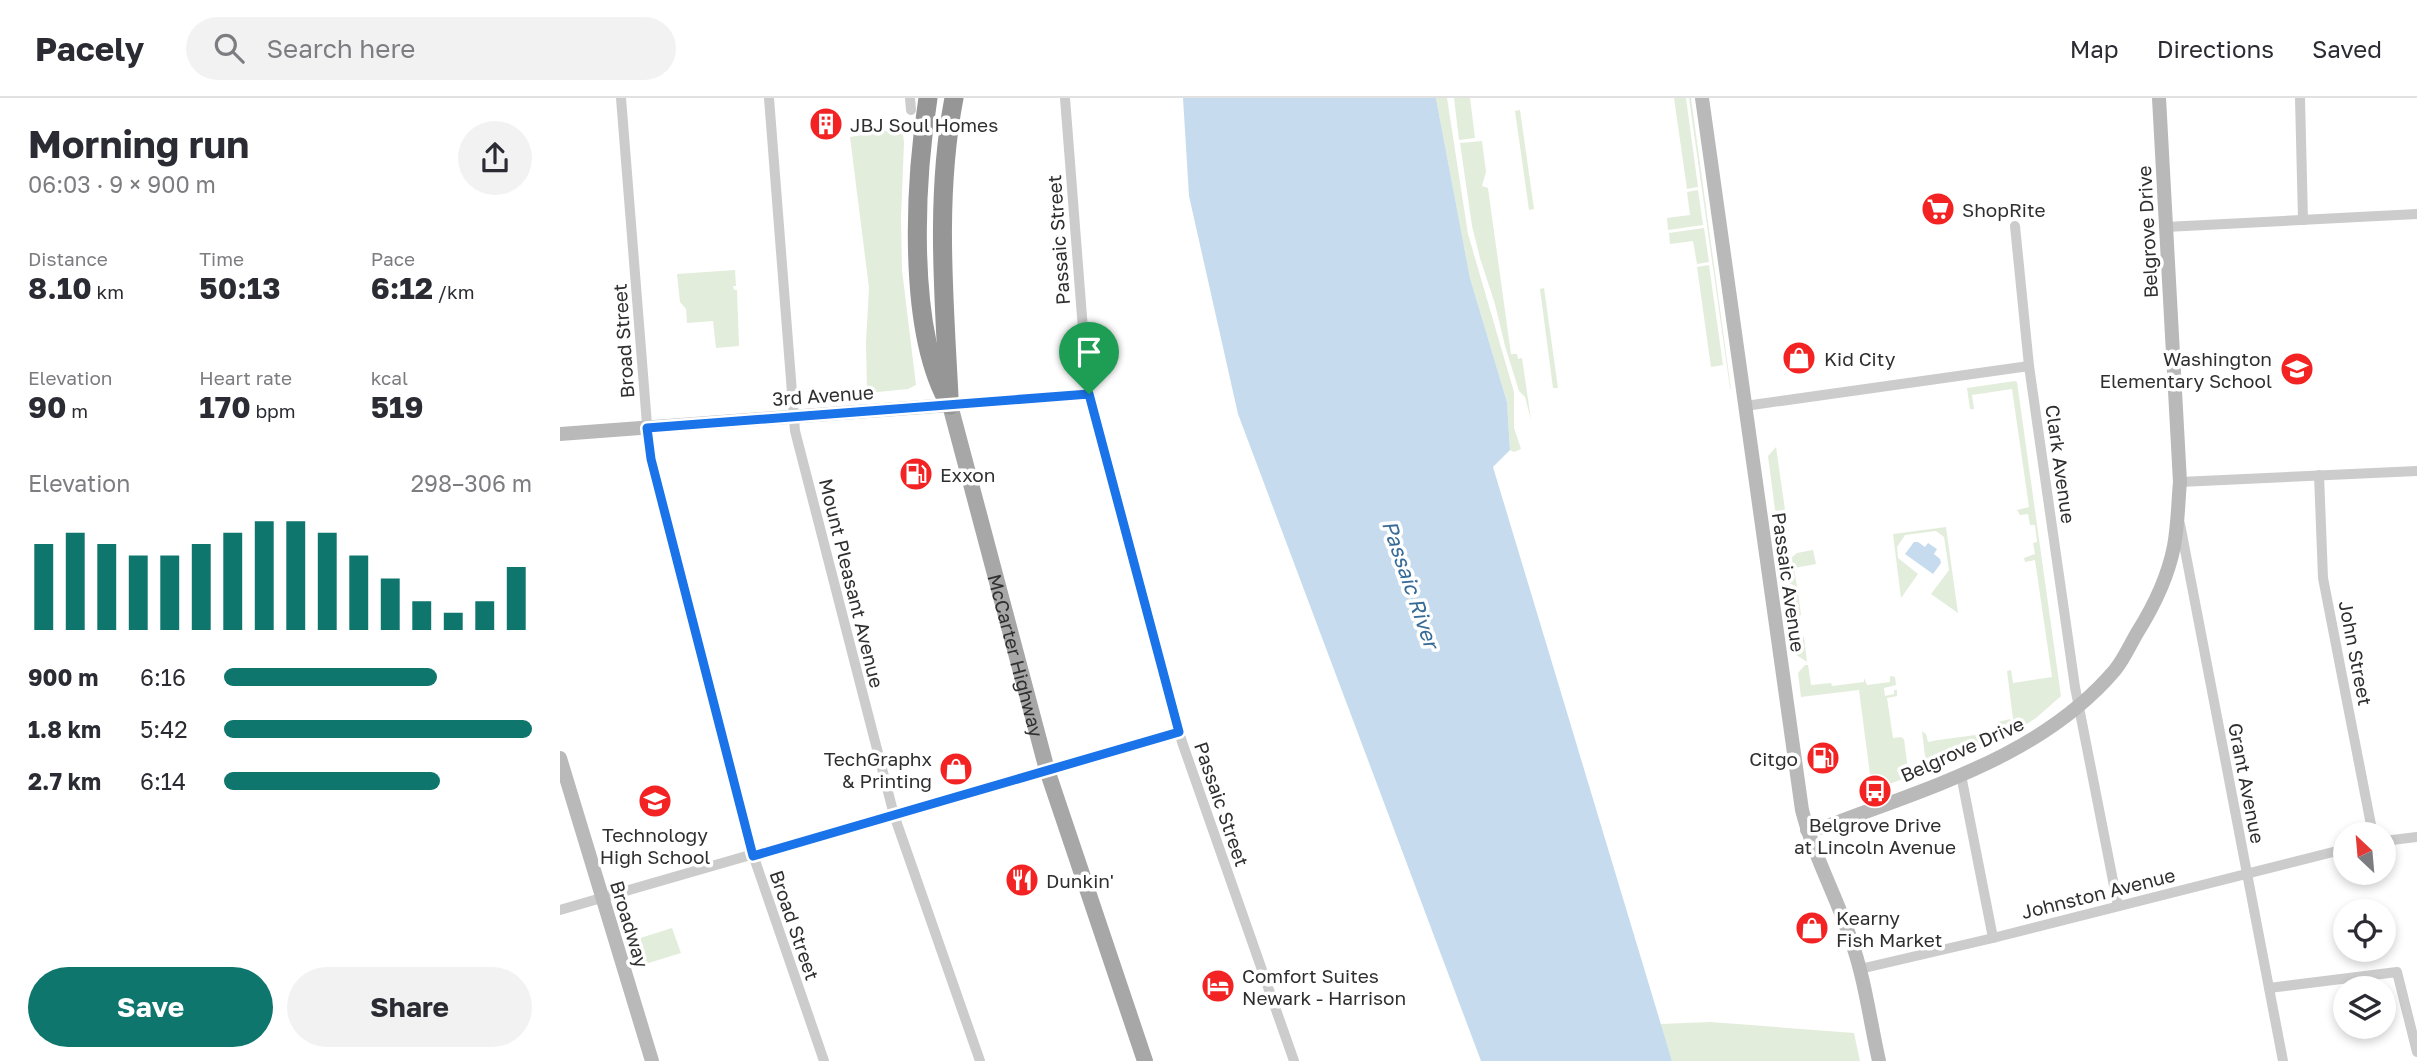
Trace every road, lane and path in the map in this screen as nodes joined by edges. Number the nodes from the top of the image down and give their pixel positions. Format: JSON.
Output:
{"nodes":[{"id":1,"x":621,"y":98,"type":"edge"},
{"id":2,"x":769,"y":98,"type":"edge"},
{"id":3,"x":928,"y":98,"type":"edge"},
{"id":4,"x":954,"y":98,"type":"edge"},
{"id":5,"x":1065,"y":98,"type":"edge"},
{"id":6,"x":1702,"y":98,"type":"edge"},
{"id":7,"x":2159,"y":98,"type":"edge"},
{"id":8,"x":2300,"y":98,"type":"edge"},
{"id":9,"x":2417,"y":214,"type":"edge"},
{"id":10,"x":2303,"y":220,"type":"junction"},
{"id":11,"x":2015,"y":226,"type":"dead end"},
{"id":12,"x":2166,"y":227,"type":"junction"},
{"id":13,"x":2029,"y":366,"type":"junction"},
{"id":14,"x":1089,"y":394,"type":"junction"},
{"id":15,"x":950,"y":405,"type":"junction"},
{"id":16,"x":1745,"y":406,"type":"junction"},
{"id":17,"x":793,"y":416,"type":"junction"},
{"id":18,"x":647,"y":428,"type":"junction"},
{"id":19,"x":560,"y":434,"type":"edge"},
{"id":20,"x":2417,"y":471,"type":"edge"},
{"id":21,"x":2319,"y":475,"type":"junction"},
{"id":22,"x":2180,"y":482,"type":"junction"},
{"id":23,"x":2177,"y":511,"type":"junction"},
{"id":24,"x":2078,"y":707,"type":"junction"},
{"id":25,"x":1179,"y":732,"type":"junction"},
{"id":26,"x":560,"y":758,"type":"edge"},
{"id":27,"x":1046,"y":770,"type":"junction"},
{"id":28,"x":1961,"y":775,"type":"junction"},
{"id":29,"x":894,"y":814,"type":"junction"},
{"id":30,"x":2371,"y":822,"type":"edge"},
{"id":31,"x":1807,"y":830,"type":"junction"},
{"id":32,"x":2417,"y":837,"type":"edge"},
{"id":33,"x":2396,"y":840,"type":"edge"},
{"id":34,"x":2333,"y":852,"type":"edge"},
{"id":35,"x":753,"y":856,"type":"junction"},
{"id":36,"x":2246,"y":874,"type":"junction"},
{"id":37,"x":602,"y":900,"type":"junction"},
{"id":38,"x":2118,"y":906,"type":"junction"},
{"id":39,"x":560,"y":910,"type":"edge"},
{"id":40,"x":1993,"y":938,"type":"junction"},
{"id":41,"x":1860,"y":969,"type":"junction"},
{"id":42,"x":2269,"y":988,"type":"junction"},
{"id":43,"x":2417,"y":1052,"type":"edge"},
{"id":44,"x":652,"y":1061,"type":"edge"},
{"id":45,"x":824,"y":1061,"type":"edge"},
{"id":46,"x":980,"y":1061,"type":"edge"},
{"id":47,"x":1145,"y":1061,"type":"edge"},
{"id":48,"x":1294,"y":1061,"type":"edge"},
{"id":49,"x":1879,"y":1061,"type":"edge"},
{"id":50,"x":2283,"y":1061,"type":"edge"}],
"edges":[{"from":1,"to":18,"type":"street","name":"Broad Street"},
{"from":2,"to":17,"type":"street","name":"Mount Pleasant Avenue"},
{"from":3,"to":15,"type":"highway","name":"McCarter Highway"},
{"from":4,"to":15,"type":"highway","name":"McCarter Highway"},
{"from":5,"to":14,"type":"street","name":"Passaic Street"},
{"from":6,"to":16,"type":"street","name":"Passaic Avenue"},
{"from":7,"to":12,"type":"street","name":"Belgrove Drive"},
{"from":8,"to":10,"type":"street"},
{"from":9,"to":10,"type":"street"},
{"from":10,"to":12,"type":"street"},
{"from":11,"to":13,"type":"street","name":"Clark Avenue"},
{"from":12,"to":22,"type":"street","name":"Belgrove Drive"},
{"from":13,"to":16,"type":"street"},
{"from":13,"to":24,"type":"street","name":"Clark Avenue"},
{"from":14,"to":15,"type":"street","name":"3rd Avenue"},
{"from":14,"to":25,"type":"street","name":"Passaic Street"},
{"from":15,"to":17,"type":"street","name":"3rd Avenue"},
{"from":15,"to":27,"type":"main road","name":"McCarter Highway"},
{"from":16,"to":31,"type":"street","name":"Passaic Avenue"},
{"from":17,"to":18,"type":"street","name":"3rd Avenue"},
{"from":17,"to":29,"type":"street","name":"Mount Pleasant Avenue"},
{"from":18,"to":19,"type":"street","name":"3rd Avenue"},
{"from":18,"to":35,"type":"street","name":"Broad Street"},
{"from":20,"to":21,"type":"street"},
{"from":21,"to":22,"type":"street"},
{"from":21,"to":30,"type":"street","name":"John Street"},
{"from":22,"to":23,"type":"street","name":"Belgrove Drive"},
{"from":23,"to":24,"type":"street","name":"Belgrove Drive"},
{"from":23,"to":36,"type":"street","name":"Grant Avenue"},
{"from":24,"to":28,"type":"street","name":"Belgrove Drive"},
{"from":24,"to":38,"type":"street","name":"Clark Avenue"},
{"from":25,"to":27,"type":"street"},
{"from":25,"to":48,"type":"street","name":"Passaic Street"},
{"from":26,"to":37,"type":"street","name":"Broadway"},
{"from":27,"to":29,"type":"street"},
{"from":27,"to":47,"type":"main road","name":"McCarter Highway"},
{"from":28,"to":31,"type":"street","name":"Belgrove Drive"},
{"from":28,"to":40,"type":"street"},
{"from":29,"to":35,"type":"street"},
{"from":29,"to":46,"type":"street","name":"Mount Pleasant Avenue"},
{"from":31,"to":41,"type":"street","name":"Passaic Avenue"},
{"from":32,"to":33,"type":"street"},
{"from":34,"to":36,"type":"street","name":"Johnston Avenue"},
{"from":35,"to":37,"type":"street"},
{"from":35,"to":45,"type":"street","name":"Broad Street"},
{"from":36,"to":38,"type":"street","name":"Johnston Avenue"},
{"from":36,"to":42,"type":"street","name":"Grant Avenue"},
{"from":37,"to":39,"type":"street"},
{"from":37,"to":44,"type":"street","name":"Broadway"},
{"from":38,"to":40,"type":"street","name":"Johnston Avenue"},
{"from":40,"to":41,"type":"street","name":"Johnston Avenue"},
{"from":41,"to":49,"type":"street","name":"Passaic Avenue"},
{"from":42,"to":43,"type":"street"},
{"from":42,"to":50,"type":"street","name":"Grant Avenue"}]}
